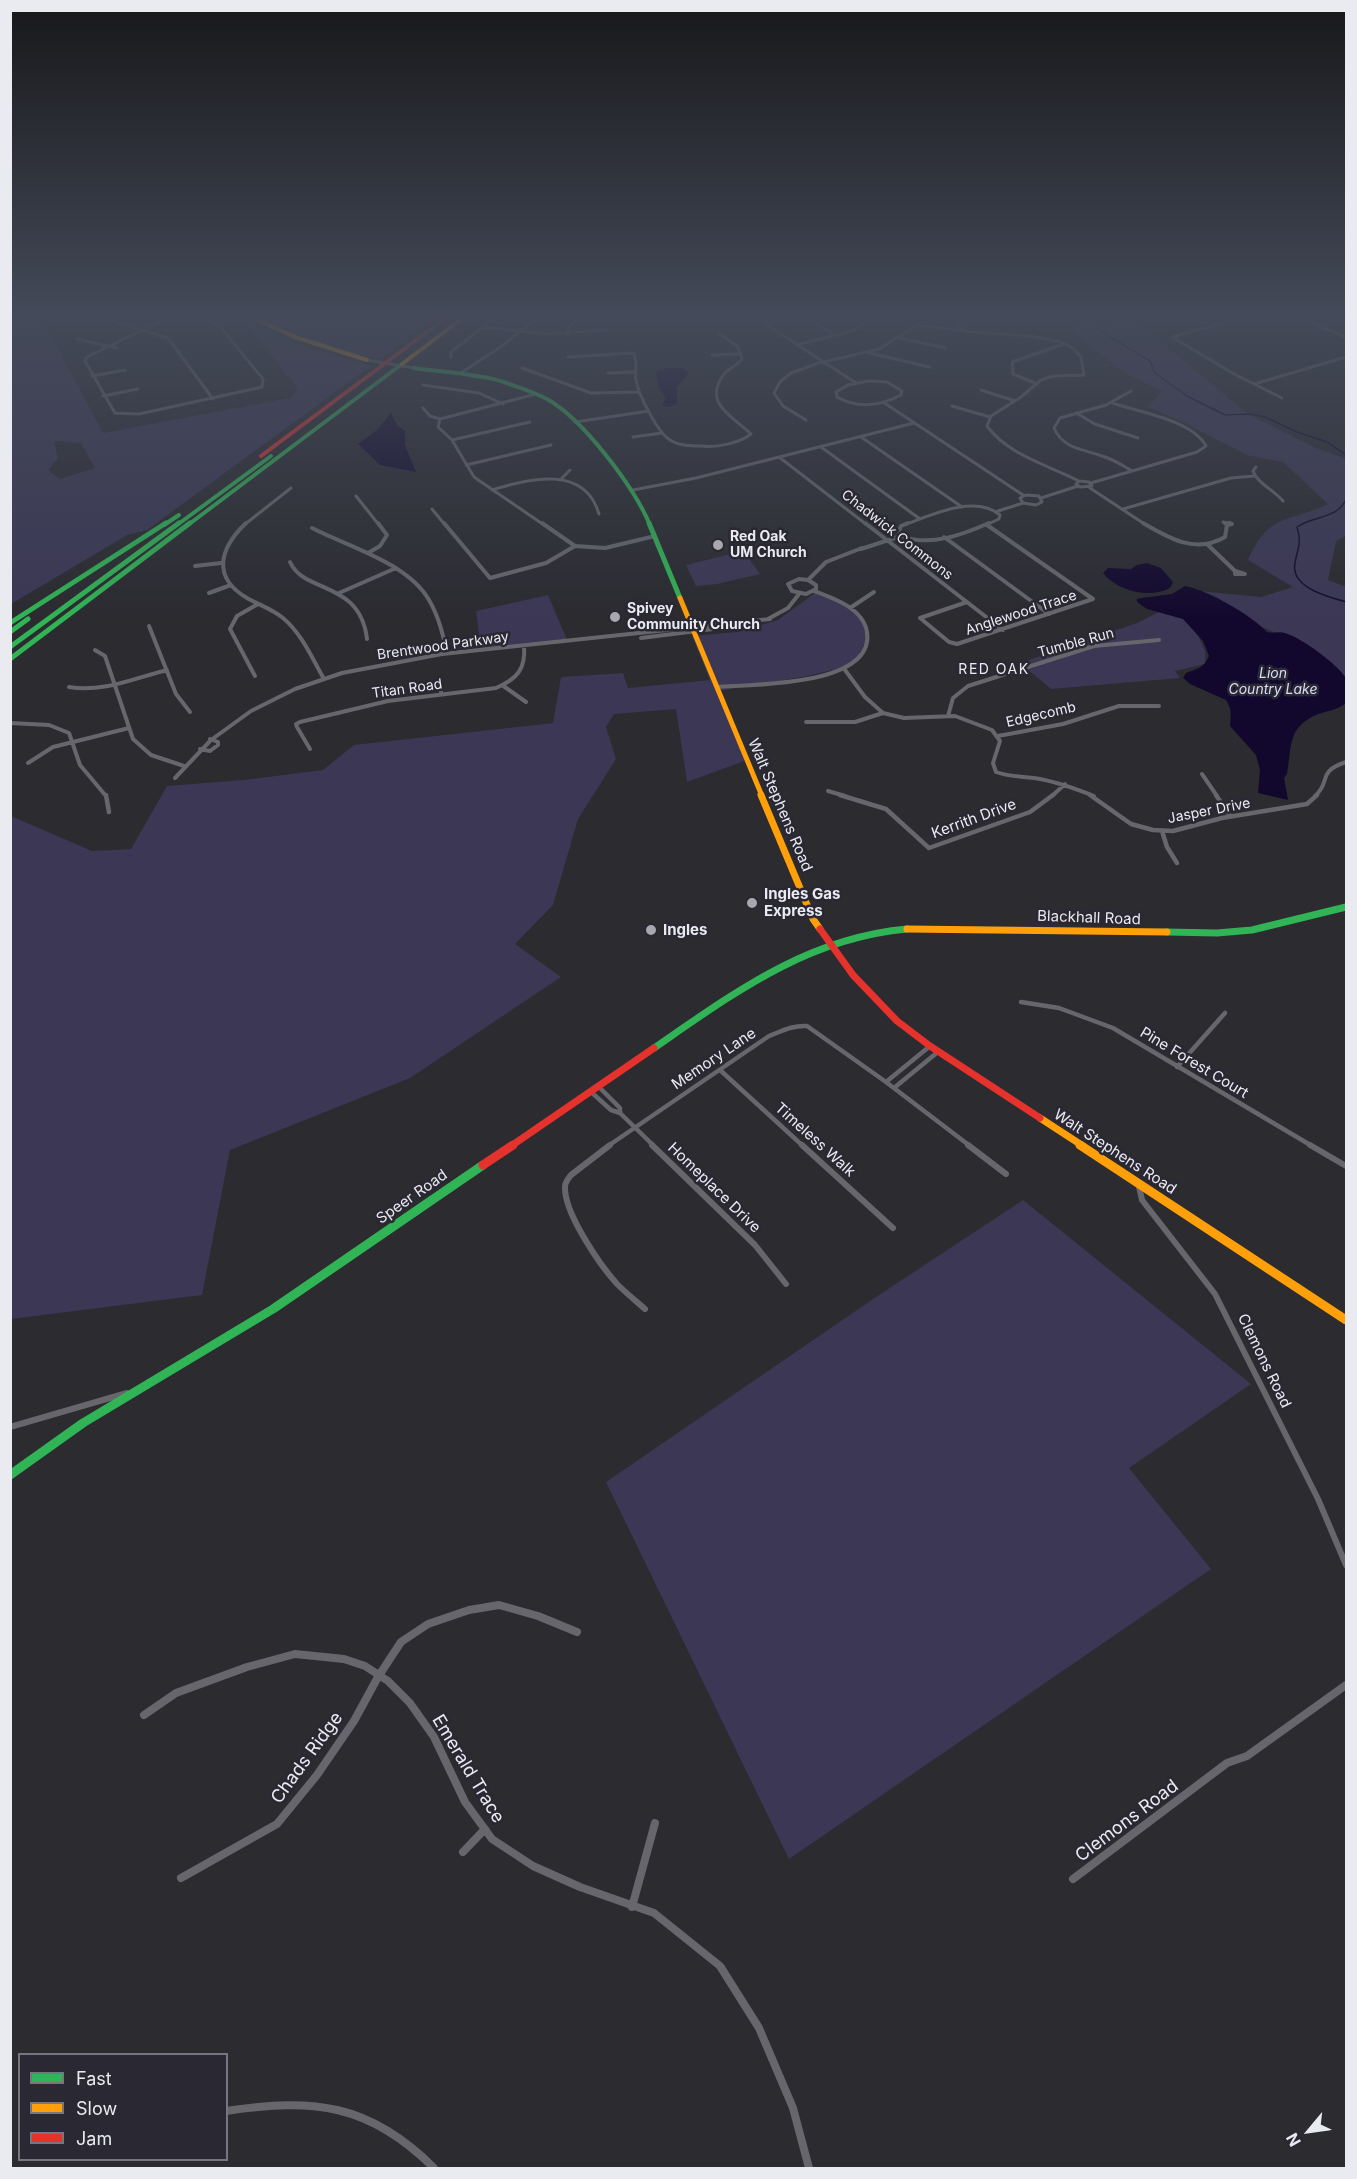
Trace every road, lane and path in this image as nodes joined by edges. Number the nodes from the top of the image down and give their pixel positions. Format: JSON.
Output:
{"nodes":[{"id":1,"x":125,"y":415,"type":"edge"},
{"id":2,"x":314,"y":416,"type":"edge"},
{"id":3,"x":325,"y":416,"type":"edge"},
{"id":4,"x":333,"y":416,"type":"edge"},
{"id":5,"x":430,"y":416,"type":"edge"},
{"id":6,"x":454,"y":416,"type":"edge"},
{"id":7,"x":567,"y":416,"type":"edge"},
{"id":8,"x":617,"y":416,"type":"edge"},
{"id":9,"x":652,"y":416,"type":"edge"},
{"id":10,"x":729,"y":416,"type":"edge"},
{"id":11,"x":799,"y":416,"type":"edge"},
{"id":12,"x":903,"y":416,"type":"edge"},
{"id":13,"x":985,"y":416,"type":"edge"},
{"id":14,"x":1066,"y":416,"type":"edge"},
{"id":15,"x":1081,"y":416,"type":"edge"},
{"id":16,"x":1151,"y":416,"type":"edge"},
{"id":17,"x":990,"y":417,"type":"joint"},
{"id":18,"x":122,"y":419,"type":"dead end"},
{"id":19,"x":440,"y":419,"type":"junction"},
{"id":20,"x":806,"y":420,"type":"dead end"},
{"id":21,"x":530,"y":422,"type":"dead end"},
{"id":22,"x":914,"y":423,"type":"junction"},
{"id":23,"x":575,"y":424,"type":"junction"},
{"id":24,"x":662,"y":433,"type":"junction"},
{"id":25,"x":861,"y":436,"type":"junction"},
{"id":26,"x":633,"y":437,"type":"dead end"},
{"id":27,"x":1138,"y":438,"type":"dead end"},
{"id":28,"x":452,"y":440,"type":"junction"},
{"id":29,"x":551,"y":445,"type":"dead end"},
{"id":30,"x":682,"y":445,"type":"junction"},
{"id":31,"x":821,"y":447,"type":"junction"},
{"id":32,"x":676,"y":450,"type":"dead end"},
{"id":33,"x":779,"y":457,"type":"junction"},
{"id":34,"x":466,"y":465,"type":"junction"},
{"id":35,"x":1256,"y":467,"type":"dead end"},
{"id":36,"x":570,"y":470,"type":"dead end"},
{"id":37,"x":1132,"y":471,"type":"junction"},
{"id":38,"x":1254,"y":476,"type":"junction"},
{"id":39,"x":560,"y":480,"type":"junction"},
{"id":40,"x":1079,"y":481,"type":"junction"},
{"id":41,"x":1090,"y":483,"type":"junction"},
{"id":42,"x":671,"y":484,"type":"joint"},
{"id":43,"x":1078,"y":486,"type":"junction"},
{"id":44,"x":291,"y":488,"type":"dead end"},
{"id":45,"x":1090,"y":488,"type":"junction"},
{"id":46,"x":492,"y":490,"type":"junction"},
{"id":47,"x":634,"y":492,"type":"junction"},
{"id":48,"x":1023,"y":495,"type":"junction"},
{"id":49,"x":356,"y":496,"type":"dead end"},
{"id":50,"x":1040,"y":497,"type":"junction"},
{"id":51,"x":1283,"y":501,"type":"dead end"},
{"id":52,"x":1022,"y":502,"type":"junction"},
{"id":53,"x":962,"y":507,"type":"junction"},
{"id":54,"x":432,"y":509,"type":"dead end"},
{"id":55,"x":1123,"y":509,"type":"junction"},
{"id":56,"x":996,"y":510,"type":"junction"},
{"id":57,"x":599,"y":514,"type":"dead end"},
{"id":58,"x":920,"y":519,"type":"junction"},
{"id":59,"x":987,"y":525,"type":"junction"},
{"id":60,"x":1227,"y":525,"type":"dead end"},
{"id":61,"x":312,"y":528,"type":"dead end"},
{"id":62,"x":170,"y":529,"type":"junction"},
{"id":63,"x":655,"y":536,"type":"junction"},
{"id":64,"x":903,"y":537,"type":"junction"},
{"id":65,"x":944,"y":537,"type":"junction"},
{"id":66,"x":888,"y":541,"type":"junction"},
{"id":67,"x":1208,"y":545,"type":"junction"},
{"id":68,"x":575,"y":546,"type":"junction"},
{"id":69,"x":368,"y":553,"type":"junction"},
{"id":70,"x":290,"y":562,"type":"dead end"},
{"id":71,"x":221,"y":563,"type":"junction"},
{"id":72,"x":195,"y":566,"type":"dead end"},
{"id":73,"x":396,"y":568,"type":"junction"},
{"id":74,"x":1235,"y":571,"type":"dead end"},
{"id":75,"x":808,"y":580,"type":"junction"},
{"id":76,"x":231,"y":585,"type":"junction"},
{"id":77,"x":814,"y":591,"type":"junction"},
{"id":78,"x":874,"y":592,"type":"dead end"},
{"id":79,"x":209,"y":593,"type":"dead end"},
{"id":80,"x":339,"y":593,"type":"junction"},
{"id":81,"x":799,"y":594,"type":"junction"},
{"id":82,"x":967,"y":602,"type":"junction"},
{"id":83,"x":258,"y":604,"type":"junction"},
{"id":84,"x":850,"y":608,"type":"junction"},
{"id":85,"x":1049,"y":615,"type":"junction"},
{"id":86,"x":770,"y":619,"type":"joint"},
{"id":87,"x":15,"y":623,"type":"edge"},
{"id":88,"x":149,"y":627,"type":"dead end"},
{"id":89,"x":692,"y":630,"type":"junction"},
{"id":90,"x":1003,"y":630,"type":"junction"},
{"id":91,"x":10,"y":631,"type":"edge"},
{"id":92,"x":367,"y":639,"type":"dead end"},
{"id":93,"x":1159,"y":640,"type":"dead end"},
{"id":94,"x":524,"y":646,"type":"junction"},
{"id":95,"x":10,"y":647,"type":"edge"},
{"id":96,"x":94,"y":650,"type":"dead end"},
{"id":97,"x":447,"y":653,"type":"junction"},
{"id":98,"x":10,"y":658,"type":"edge"},
{"id":99,"x":167,"y":670,"type":"junction"},
{"id":100,"x":845,"y":670,"type":"junction"},
{"id":101,"x":255,"y":676,"type":"dead end"},
{"id":102,"x":440,"y":678,"type":"dead end"},
{"id":103,"x":324,"y":679,"type":"junction"},
{"id":104,"x":116,"y":683,"type":"junction"},
{"id":105,"x":502,"y":686,"type":"junction"},
{"id":106,"x":69,"y":687,"type":"dead end"},
{"id":107,"x":718,"y":689,"type":"junction"},
{"id":108,"x":441,"y":694,"type":"junction"},
{"id":109,"x":526,"y":702,"type":"dead end"},
{"id":110,"x":1159,"y":706,"type":"dead end"},
{"id":111,"x":190,"y":712,"type":"dead end"},
{"id":112,"x":883,"y":713,"type":"junction"},
{"id":113,"x":948,"y":716,"type":"junction"},
{"id":114,"x":806,"y":722,"type":"dead end"},
{"id":115,"x":10,"y":723,"type":"edge"},
{"id":116,"x":129,"y":728,"type":"junction"},
{"id":117,"x":998,"y":736,"type":"junction"},
{"id":118,"x":210,"y":739,"type":"junction"},
{"id":119,"x":74,"y":741,"type":"junction"},
{"id":120,"x":200,"y":749,"type":"junction"},
{"id":121,"x":310,"y":749,"type":"dead end"},
{"id":122,"x":1347,"y":762,"type":"edge"},
{"id":123,"x":28,"y":763,"type":"dead end"},
{"id":124,"x":184,"y":766,"type":"junction"},
{"id":125,"x":1202,"y":774,"type":"dead end"},
{"id":126,"x":175,"y":778,"type":"dead end"},
{"id":127,"x":1065,"y":784,"type":"junction"},
{"id":128,"x":828,"y":791,"type":"dead end"},
{"id":129,"x":110,"y":812,"type":"dead end"},
{"id":130,"x":1230,"y":816,"type":"junction"},
{"id":131,"x":1162,"y":831,"type":"junction"},
{"id":132,"x":1177,"y":863,"type":"dead end"},
{"id":133,"x":1345,"y":909,"type":"edge"},
{"id":134,"x":831,"y":946,"type":"junction"},
{"id":135,"x":1021,"y":1002,"type":"dead end"},
{"id":136,"x":1225,"y":1013,"type":"dead end"},
{"id":137,"x":930,"y":1046,"type":"junction"},
{"id":138,"x":939,"y":1051,"type":"junction"},
{"id":139,"x":1178,"y":1067,"type":"junction"},
{"id":140,"x":720,"y":1070,"type":"junction"},
{"id":141,"x":886,"y":1082,"type":"junction"},
{"id":142,"x":598,"y":1086,"type":"junction"},
{"id":143,"x":894,"y":1088,"type":"junction"},
{"id":144,"x":590,"y":1091,"type":"junction"},
{"id":145,"x":620,"y":1113,"type":"junction"},
{"id":146,"x":634,"y":1127,"type":"junction"},
{"id":147,"x":1347,"y":1166,"type":"edge"},
{"id":148,"x":1006,"y":1174,"type":"dead end"},
{"id":149,"x":1138,"y":1182,"type":"junction"},
{"id":150,"x":893,"y":1228,"type":"dead end"},
{"id":151,"x":786,"y":1284,"type":"dead end"},
{"id":152,"x":645,"y":1309,"type":"dead end"},
{"id":153,"x":1347,"y":1320,"type":"edge"},
{"id":154,"x":134,"y":1391,"type":"junction"},
{"id":155,"x":10,"y":1427,"type":"edge"},
{"id":156,"x":10,"y":1475,"type":"edge"},
{"id":157,"x":1347,"y":1565,"type":"edge"},
{"id":158,"x":577,"y":1632,"type":"dead end"},
{"id":159,"x":378,"y":1677,"type":"junction"},
{"id":160,"x":1347,"y":1685,"type":"edge"},
{"id":161,"x":144,"y":1715,"type":"dead end"},
{"id":162,"x":655,"y":1823,"type":"dead end"},
{"id":163,"x":485,"y":1829,"type":"junction"},
{"id":164,"x":463,"y":1852,"type":"dead end"},
{"id":165,"x":181,"y":1878,"type":"dead end"},
{"id":166,"x":1073,"y":1879,"type":"dead end"},
{"id":167,"x":632,"y":1907,"type":"junction"},
{"id":168,"x":228,"y":2111,"type":"edge"},
{"id":169,"x":434,"y":2169,"type":"edge"},
{"id":170,"x":809,"y":2169,"type":"edge"}],
"edges":[{"from":1,"to":18,"type":"street"},
{"from":2,"to":87,"type":"main road"},
{"from":3,"to":62,"type":"main road"},
{"from":4,"to":98,"type":"main road"},
{"from":5,"to":19,"type":"street"},
{"from":6,"to":19,"type":"street"},
{"from":7,"to":23,"type":"main road","name":"Walt Stephens Road"},
{"from":8,"to":23,"type":"street"},
{"from":9,"to":24,"type":"street"},
{"from":10,"to":30,"type":"street"},
{"from":11,"to":20,"type":"street"},
{"from":12,"to":22,"type":"street"},
{"from":13,"to":17,"type":"street"},
{"from":14,"to":37,"type":"street"},
{"from":15,"to":27,"type":"street"},
{"from":16,"to":37,"type":"street"},
{"from":17,"to":40,"type":"street"},
{"from":19,"to":28,"type":"street"},
{"from":21,"to":28,"type":"street"},
{"from":22,"to":25,"type":"street"},
{"from":22,"to":48,"type":"street"},
{"from":23,"to":47,"type":"main road","name":"Walt Stephens Road"},
{"from":24,"to":26,"type":"street"},
{"from":24,"to":30,"type":"street"},
{"from":25,"to":31,"type":"street"},
{"from":25,"to":53,"type":"street"},
{"from":28,"to":34,"type":"street"},
{"from":29,"to":34,"type":"street"},
{"from":30,"to":32,"type":"street"},
{"from":31,"to":33,"type":"street"},
{"from":31,"to":58,"type":"street"},
{"from":33,"to":42,"type":"street"},
{"from":33,"to":66,"type":"street","name":"Chadwick Commons"},
{"from":34,"to":46,"type":"street"},
{"from":35,"to":38,"type":"street"},
{"from":36,"to":39,"type":"street"},
{"from":37,"to":41,"type":"street"},
{"from":38,"to":51,"type":"street"},
{"from":38,"to":55,"type":"street"},
{"from":39,"to":46,"type":"street"},
{"from":39,"to":57,"type":"street"},
{"from":40,"to":41,"type":"street"},
{"from":40,"to":43,"type":"street"},
{"from":41,"to":45,"type":"street"},
{"from":42,"to":47,"type":"street"},
{"from":43,"to":45,"type":"street"},
{"from":43,"to":50,"type":"street"},
{"from":44,"to":71,"type":"street"},
{"from":45,"to":55,"type":"street"},
{"from":46,"to":68,"type":"street"},
{"from":47,"to":63,"type":"main road","name":"Walt Stephens Road"},
{"from":48,"to":50,"type":"street"},
{"from":48,"to":52,"type":"street"},
{"from":49,"to":69,"type":"street"},
{"from":50,"to":52,"type":"street"},
{"from":52,"to":56,"type":"street"},
{"from":53,"to":56,"type":"street"},
{"from":53,"to":58,"type":"street"},
{"from":54,"to":68,"type":"street"},
{"from":55,"to":67,"type":"street"},
{"from":56,"to":59,"type":"street"},
{"from":58,"to":64,"type":"street"},
{"from":59,"to":65,"type":"street"},
{"from":59,"to":85,"type":"street","name":"Anglewood Trace"},
{"from":60,"to":67,"type":"street"},
{"from":61,"to":69,"type":"street"},
{"from":62,"to":87,"type":"main road"},
{"from":62,"to":95,"type":"main road"},
{"from":63,"to":68,"type":"street"},
{"from":63,"to":89,"type":"main road","name":"Walt Stephens Road"},
{"from":64,"to":65,"type":"street"},
{"from":64,"to":66,"type":"street"},
{"from":65,"to":85,"type":"street"},
{"from":66,"to":75,"type":"street"},
{"from":66,"to":82,"type":"street","name":"Chadwick Commons"},
{"from":67,"to":74,"type":"street"},
{"from":69,"to":73,"type":"street"},
{"from":70,"to":80,"type":"street"},
{"from":71,"to":72,"type":"street"},
{"from":71,"to":76,"type":"street"},
{"from":73,"to":80,"type":"street"},
{"from":73,"to":97,"type":"street"},
{"from":75,"to":77,"type":"street"},
{"from":75,"to":81,"type":"street"},
{"from":76,"to":79,"type":"street"},
{"from":76,"to":83,"type":"street"},
{"from":77,"to":81,"type":"street"},
{"from":77,"to":84,"type":"street"},
{"from":78,"to":84,"type":"street"},
{"from":80,"to":92,"type":"street"},
{"from":81,"to":86,"type":"street"},
{"from":82,"to":90,"type":"street","name":"Chadwick Commons"},
{"from":82,"to":90,"type":"street","name":"Anglewood Trace"},
{"from":83,"to":101,"type":"street"},
{"from":83,"to":103,"type":"street"},
{"from":84,"to":100,"type":"street"},
{"from":85,"to":90,"type":"street","name":"Anglewood Trace"},
{"from":86,"to":89,"type":"street"},
{"from":87,"to":91,"type":"main road"},
{"from":88,"to":99,"type":"street"},
{"from":89,"to":94,"type":"street","name":"Brentwood Parkway"},
{"from":89,"to":107,"type":"main road","name":"Walt Stephens Road"},
{"from":93,"to":113,"type":"street","name":"Tumble Run"},
{"from":94,"to":97,"type":"street","name":"Brentwood Parkway"},
{"from":94,"to":105,"type":"street"},
{"from":96,"to":104,"type":"street"},
{"from":97,"to":103,"type":"street","name":"Brentwood Parkway"},
{"from":99,"to":104,"type":"street"},
{"from":99,"to":111,"type":"street"},
{"from":100,"to":107,"type":"street"},
{"from":100,"to":112,"type":"street"},
{"from":102,"to":108,"type":"street"},
{"from":103,"to":118,"type":"street","name":"Brentwood Parkway"},
{"from":104,"to":106,"type":"street"},
{"from":104,"to":116,"type":"street"},
{"from":105,"to":108,"type":"street","name":"Titan Road"},
{"from":105,"to":109,"type":"street"},
{"from":107,"to":134,"type":"main road","name":"Walt Stephens Road"},
{"from":108,"to":121,"type":"street","name":"Titan Road"},
{"from":110,"to":117,"type":"street","name":"Edgecomb"},
{"from":112,"to":113,"type":"street"},
{"from":112,"to":114,"type":"street"},
{"from":113,"to":117,"type":"street"},
{"from":115,"to":119,"type":"street"},
{"from":116,"to":119,"type":"street"},
{"from":116,"to":124,"type":"street"},
{"from":117,"to":127,"type":"street","name":"Jasper Drive"},
{"from":118,"to":120,"type":"street","name":"Brentwood Parkway"},
{"from":118,"to":120,"type":"street","name":"Brentwood Parkway"},
{"from":119,"to":123,"type":"street"},
{"from":119,"to":129,"type":"street"},
{"from":120,"to":124,"type":"street","name":"Brentwood Parkway"},
{"from":122,"to":130,"type":"street","name":"Jasper Drive"},
{"from":124,"to":126,"type":"street","name":"Brentwood Parkway"},
{"from":125,"to":130,"type":"street"},
{"from":127,"to":128,"type":"street","name":"Kerrith Drive"},
{"from":127,"to":131,"type":"street","name":"Jasper Drive"},
{"from":130,"to":131,"type":"street","name":"Jasper Drive"},
{"from":131,"to":132,"type":"street"},
{"from":133,"to":134,"type":"main road","name":"Blackhall Road"},
{"from":134,"to":137,"type":"main road","name":"Walt Stephens Road"},
{"from":134,"to":142,"type":"main road","name":"Speer Road"},
{"from":135,"to":139,"type":"street","name":"Pine Forest Court"},
{"from":136,"to":139,"type":"street"},
{"from":137,"to":138,"type":"main road","name":"Walt Stephens Road"},
{"from":137,"to":141,"type":"street"},
{"from":138,"to":143,"type":"street"},
{"from":138,"to":149,"type":"main road","name":"Walt Stephens Road"},
{"from":139,"to":147,"type":"street","name":"Pine Forest Court"},
{"from":140,"to":141,"type":"street","name":"Memory Lane"},
{"from":140,"to":146,"type":"street","name":"Memory Lane"},
{"from":140,"to":150,"type":"street","name":"Timeless Walk"},
{"from":141,"to":143,"type":"street","name":"Memory Lane"},
{"from":142,"to":144,"type":"main road","name":"Speer Road"},
{"from":142,"to":145,"type":"street","name":"Homeplace Drive"},
{"from":143,"to":148,"type":"street","name":"Memory Lane"},
{"from":144,"to":145,"type":"street","name":"Homeplace Drive"},
{"from":144,"to":154,"type":"main road","name":"Speer Road"},
{"from":145,"to":146,"type":"street","name":"Homeplace Drive"},
{"from":146,"to":151,"type":"street","name":"Homeplace Drive"},
{"from":146,"to":152,"type":"street","name":"Memory Lane"},
{"from":149,"to":153,"type":"main road","name":"Walt Stephens Road"},
{"from":149,"to":157,"type":"street","name":"Clemons Road"},
{"from":154,"to":155,"type":"street"},
{"from":154,"to":156,"type":"main road","name":"Speer Road"},
{"from":158,"to":159,"type":"street","name":"Chads Ridge"},
{"from":159,"to":161,"type":"street","name":"Emerald Trace"},
{"from":159,"to":163,"type":"street","name":"Emerald Trace"},
{"from":159,"to":165,"type":"street","name":"Chads Ridge"},
{"from":160,"to":166,"type":"street","name":"Clemons Road"},
{"from":162,"to":167,"type":"street"},
{"from":163,"to":164,"type":"street"},
{"from":163,"to":167,"type":"street","name":"Emerald Trace"},
{"from":167,"to":170,"type":"street","name":"Emerald Trace"},
{"from":168,"to":169,"type":"street"}]}
